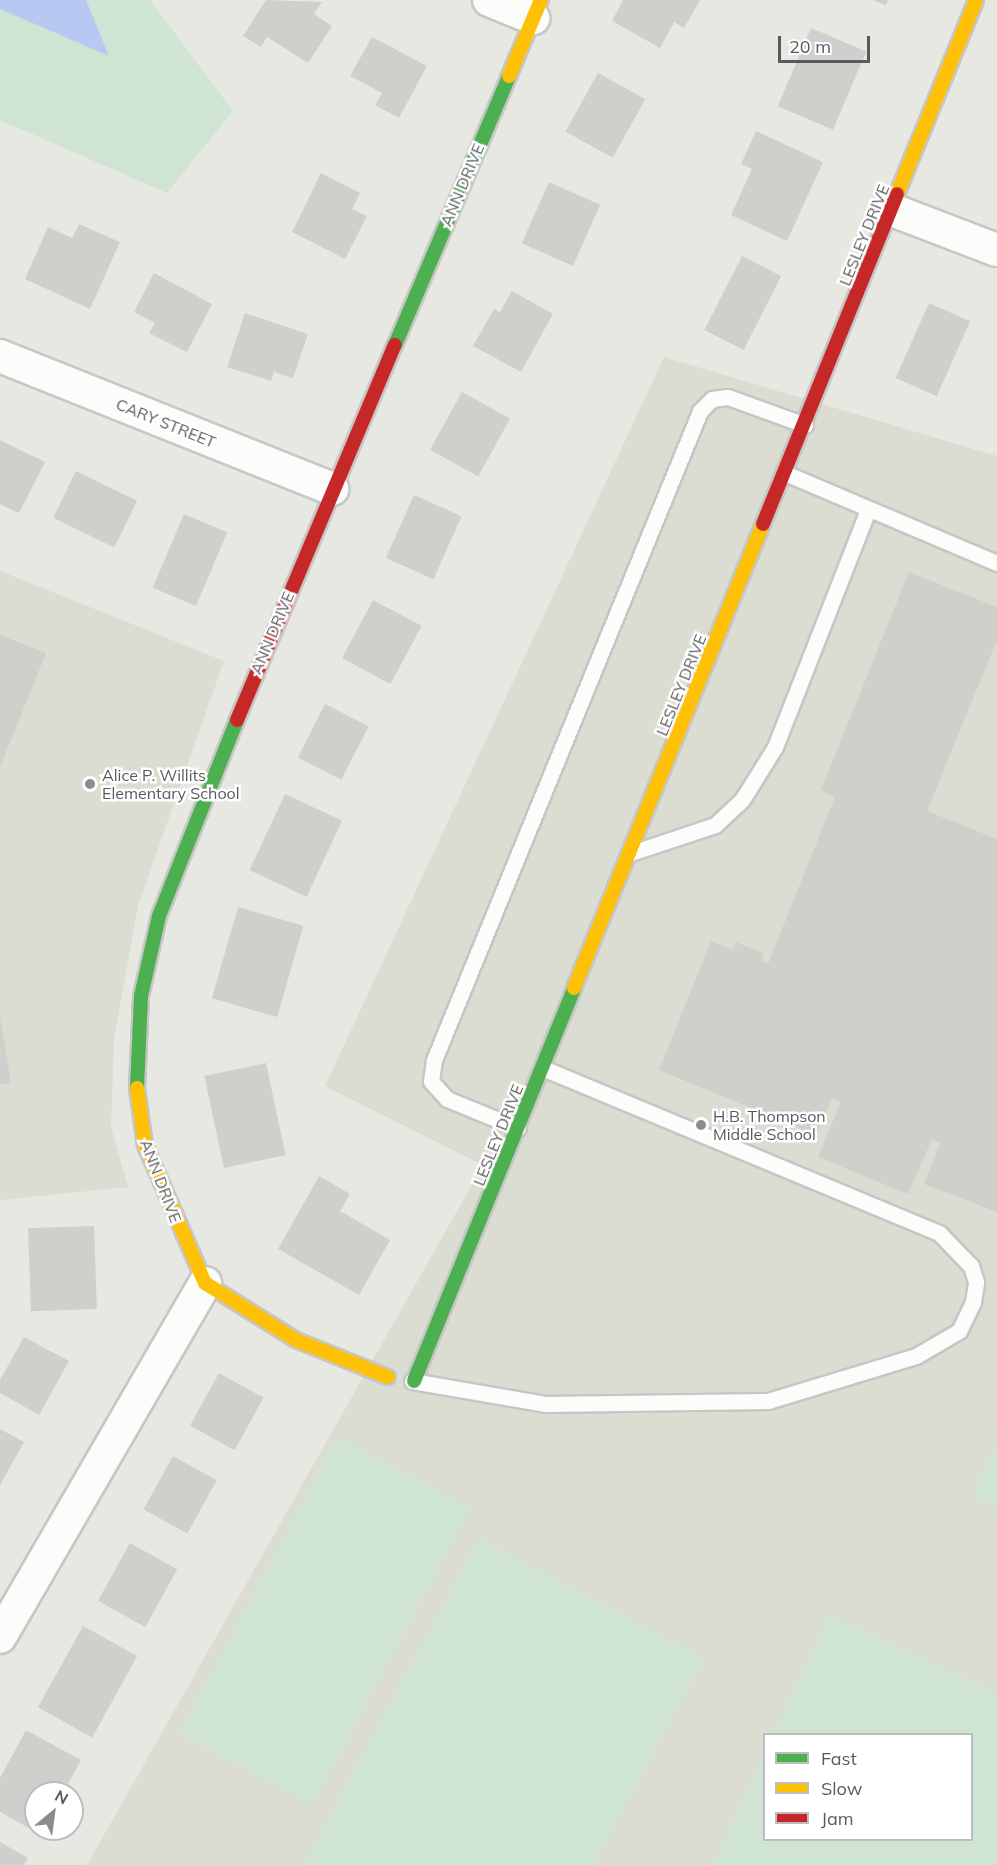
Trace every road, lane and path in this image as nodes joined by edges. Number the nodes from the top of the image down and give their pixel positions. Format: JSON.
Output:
{"nodes":[{"id":1,"x":489,"y":0,"type":"edge"},
{"id":2,"x":976,"y":0,"type":"edge"},
{"id":3,"x":537,"y":9,"type":"edge"},
{"id":4,"x":892,"y":210,"type":"junction"},
{"id":5,"x":997,"y":250,"type":"edge"},
{"id":6,"x":0,"y":356,"type":"edge"},
{"id":7,"x":805,"y":425,"type":"junction"},
{"id":8,"x":786,"y":473,"type":"junction"},
{"id":9,"x":332,"y":489,"type":"junction"},
{"id":10,"x":867,"y":512,"type":"junction"},
{"id":11,"x":997,"y":563,"type":"edge"},
{"id":12,"x":631,"y":853,"type":"junction"},
{"id":13,"x":543,"y":1068,"type":"junction"},
{"id":14,"x":518,"y":1128,"type":"junction"},
{"id":15,"x":205,"y":1283,"type":"junction"},
{"id":16,"x":388,"y":1377,"type":"joint"},
{"id":17,"x":414,"y":1381,"type":"junction"},
{"id":18,"x":0,"y":1636,"type":"edge"}],
"edges":[{"from":1,"to":3,"type":"street"},
{"from":2,"to":4,"type":"street","name":"LESLEY DRIVE"},
{"from":3,"to":9,"type":"street","name":"ANN DRIVE"},
{"from":4,"to":5,"type":"street"},
{"from":4,"to":7,"type":"street","name":"LESLEY DRIVE"},
{"from":6,"to":9,"type":"street","name":"CARY STREET"},
{"from":7,"to":8,"type":"street","name":"LESLEY DRIVE"},
{"from":7,"to":14,"type":"lane"},
{"from":8,"to":10,"type":"lane"},
{"from":8,"to":12,"type":"street","name":"LESLEY DRIVE"},
{"from":9,"to":15,"type":"street","name":"ANN DRIVE"},
{"from":10,"to":11,"type":"lane"},
{"from":10,"to":12,"type":"lane"},
{"from":12,"to":13,"type":"street","name":"LESLEY DRIVE"},
{"from":13,"to":14,"type":"street","name":"LESLEY DRIVE"},
{"from":13,"to":17,"type":"lane"},
{"from":14,"to":17,"type":"street","name":"LESLEY DRIVE"},
{"from":15,"to":16,"type":"street"},
{"from":15,"to":18,"type":"street"},
{"from":16,"to":17,"type":"lane"}]}
